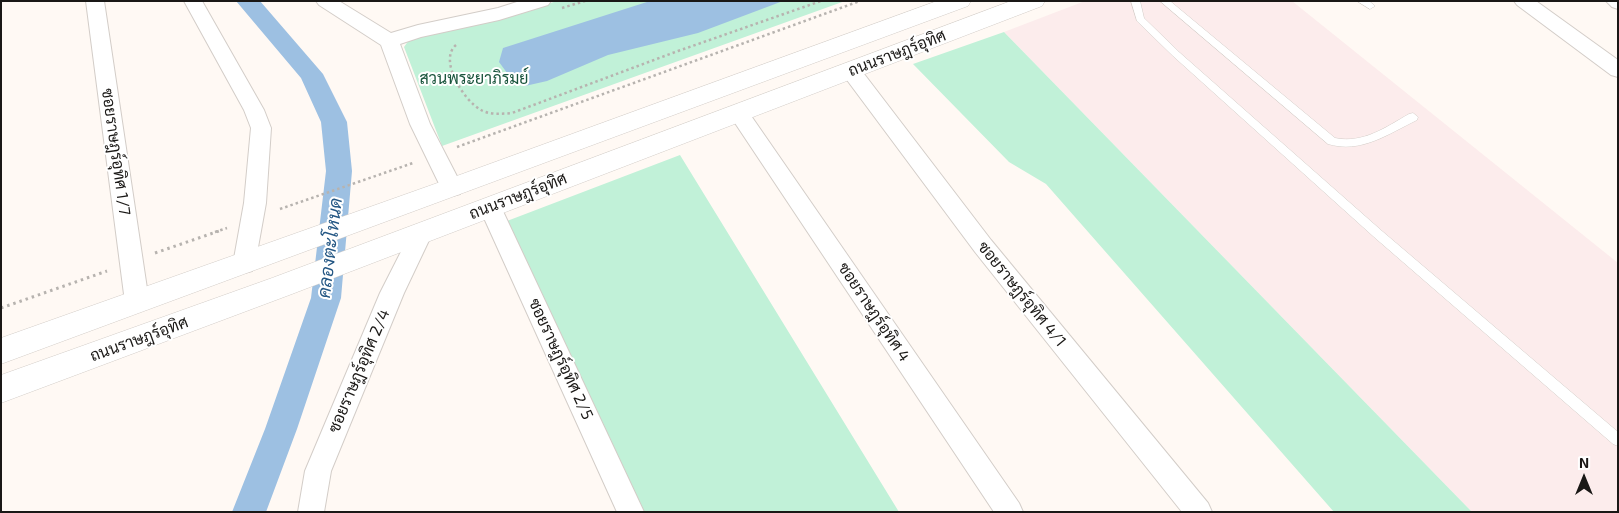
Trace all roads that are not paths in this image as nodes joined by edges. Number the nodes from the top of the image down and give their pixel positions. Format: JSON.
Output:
{"nodes":[{"id":1,"x":94,"y":1,"type":"edge"},
{"id":2,"x":193,"y":1,"type":"edge"},
{"id":3,"x":325,"y":1,"type":"edge"},
{"id":4,"x":1034,"y":1,"type":"edge"},
{"id":5,"x":1135,"y":1,"type":"edge"},
{"id":6,"x":1164,"y":1,"type":"edge"},
{"id":7,"x":1361,"y":1,"type":"edge"},
{"id":8,"x":1523,"y":1,"type":"edge"},
{"id":9,"x":953,"y":2,"type":"edge"},
{"id":10,"x":550,"y":5,"type":"edge"},
{"id":11,"x":1370,"y":6,"type":"dead end"},
{"id":12,"x":496,"y":8,"type":"edge"},
{"id":13,"x":389,"y":41,"type":"junction"},
{"id":14,"x":1618,"y":70,"type":"edge"},
{"id":15,"x":851,"y":71,"type":"junction"},
{"id":16,"x":738,"y":112,"type":"junction"},
{"id":17,"x":1413,"y":117,"type":"dead end"},
{"id":18,"x":452,"y":188,"type":"junction"},
{"id":19,"x":490,"y":207,"type":"junction"},
{"id":20,"x":409,"y":238,"type":"junction"},
{"id":21,"x":244,"y":264,"type":"junction"},
{"id":22,"x":137,"y":302,"type":"junction"},
{"id":23,"x":1,"y":350,"type":"edge"},
{"id":24,"x":1,"y":389,"type":"edge"},
{"id":25,"x":1618,"y":440,"type":"edge"},
{"id":26,"x":311,"y":512,"type":"edge"},
{"id":27,"x":631,"y":512,"type":"edge"},
{"id":28,"x":1010,"y":512,"type":"edge"},
{"id":29,"x":1199,"y":512,"type":"edge"}],
"edges":[{"from":1,"to":22,"type":"street","name":"ซอยราษฎร์อุทิศ 1/7"},
{"from":2,"to":21,"type":"street"},
{"from":3,"to":13,"type":"street"},
{"from":4,"to":15,"type":"main road","name":"ถนนราษฎร์อุทิศ"},
{"from":5,"to":25,"type":"lane"},
{"from":6,"to":17,"type":"lane"},
{"from":7,"to":11,"type":"lane"},
{"from":8,"to":14,"type":"street"},
{"from":9,"to":18,"type":"main road","name":"ถนนราษฎร์อุทิศ"},
{"from":10,"to":12,"type":"street"},
{"from":12,"to":13,"type":"street"},
{"from":13,"to":18,"type":"street"},
{"from":15,"to":16,"type":"main road","name":"ถนนราษฎร์อุทิศ"},
{"from":15,"to":29,"type":"street","name":"ซอยราษฎร์อุทิศ 4/1"},
{"from":16,"to":19,"type":"main road","name":"ถนนราษฎร์อุทิศ"},
{"from":16,"to":28,"type":"street","name":"ซอยราษฎร์อุทิศ 4"},
{"from":18,"to":21,"type":"main road","name":"ถนนราษฎร์อุทิศ"},
{"from":19,"to":20,"type":"main road","name":"ถนนราษฎร์อุทิศ"},
{"from":19,"to":27,"type":"street","name":"ซอยราษฎร์อุทิศ 2/5"},
{"from":20,"to":24,"type":"main road","name":"ถนนราษฎร์อุทิศ"},
{"from":20,"to":26,"type":"street","name":"ซอยราษฎร์อุทิศ 2/4"},
{"from":21,"to":22,"type":"main road","name":"ถนนราษฎร์อุทิศ"},
{"from":22,"to":23,"type":"main road","name":"ถนนราษฎร์อุทิศ"}]}
